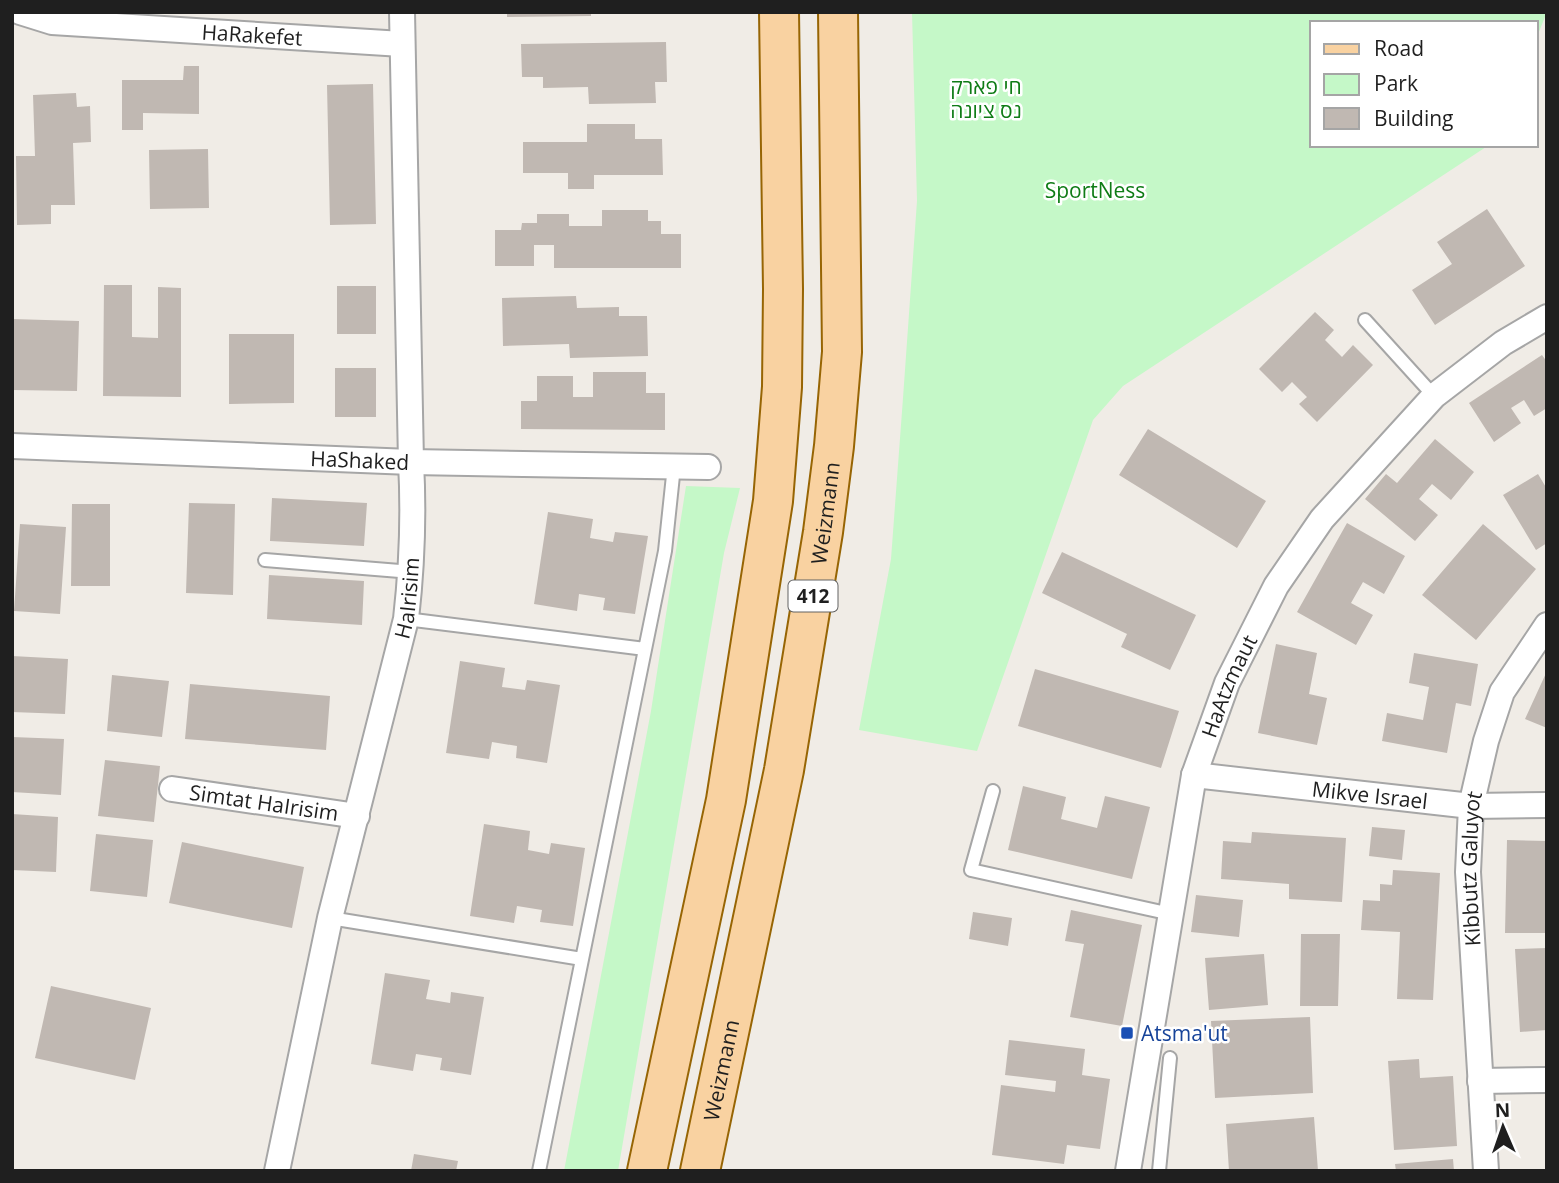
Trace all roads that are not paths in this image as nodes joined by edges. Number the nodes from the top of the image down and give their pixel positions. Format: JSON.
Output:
{"nodes":[{"id":1,"x":20,"y":12,"type":"edge"},
{"id":2,"x":402,"y":12,"type":"edge"},
{"id":3,"x":779,"y":12,"type":"edge"},
{"id":4,"x":838,"y":12,"type":"edge"},
{"id":5,"x":402,"y":44,"type":"junction"},
{"id":6,"x":1547,"y":317,"type":"edge"},
{"id":7,"x":1365,"y":320,"type":"dead end"},
{"id":8,"x":1434,"y":396,"type":"junction"},
{"id":9,"x":12,"y":446,"type":"edge"},
{"id":10,"x":411,"y":462,"type":"junction"},
{"id":11,"x":674,"y":466,"type":"junction"},
{"id":12,"x":708,"y":467,"type":"dead end"},
{"id":13,"x":265,"y":560,"type":"dead end"},
{"id":14,"x":412,"y":572,"type":"junction"},
{"id":15,"x":406,"y":620,"type":"junction"},
{"id":16,"x":1547,"y":625,"type":"edge"},
{"id":17,"x":645,"y":649,"type":"junction"},
{"id":18,"x":1194,"y":775,"type":"junction"},
{"id":19,"x":172,"y":789,"type":"dead end"},
{"id":20,"x":993,"y":791,"type":"dead end"},
{"id":21,"x":1547,"y":805,"type":"edge"},
{"id":22,"x":1471,"y":806,"type":"junction"},
{"id":23,"x":357,"y":816,"type":"junction"},
{"id":24,"x":1171,"y":914,"type":"junction"},
{"id":25,"x":330,"y":918,"type":"junction"},
{"id":26,"x":582,"y":959,"type":"junction"},
{"id":27,"x":1170,"y":1058,"type":"dead end"},
{"id":28,"x":1547,"y":1080,"type":"edge"},
{"id":29,"x":1480,"y":1081,"type":"junction"},
{"id":30,"x":277,"y":1171,"type":"edge"},
{"id":31,"x":539,"y":1171,"type":"edge"},
{"id":32,"x":647,"y":1171,"type":"edge"},
{"id":33,"x":700,"y":1171,"type":"edge"},
{"id":34,"x":1128,"y":1171,"type":"edge"},
{"id":35,"x":1160,"y":1171,"type":"edge"},
{"id":36,"x":1486,"y":1171,"type":"edge"}],
"edges":[{"from":1,"to":5,"type":"street","name":"HaRakefet"},
{"from":2,"to":5,"type":"street","name":"HaIrisim"},
{"from":3,"to":32,"type":"main road","number":"412"},
{"from":4,"to":33,"type":"main road","name":"Weizmann","number":"412"},
{"from":5,"to":10,"type":"street","name":"HaIrisim"},
{"from":6,"to":8,"type":"street","name":"HaAtzmaut"},
{"from":7,"to":8,"type":"lane"},
{"from":8,"to":18,"type":"street","name":"HaAtzmaut"},
{"from":9,"to":10,"type":"street","name":"HaShaked"},
{"from":10,"to":11,"type":"street","name":"HaShaked"},
{"from":10,"to":14,"type":"street","name":"HaIrisim"},
{"from":11,"to":12,"type":"street","name":"HaShaked"},
{"from":11,"to":17,"type":"lane"},
{"from":13,"to":14,"type":"lane"},
{"from":14,"to":15,"type":"street","name":"HaIrisim"},
{"from":15,"to":17,"type":"lane"},
{"from":15,"to":23,"type":"street","name":"HaIrisim"},
{"from":16,"to":22,"type":"street","name":"Kibbutz Galuyot"},
{"from":17,"to":26,"type":"lane"},
{"from":18,"to":22,"type":"street","name":"Mikve Israel"},
{"from":18,"to":24,"type":"street","name":"HaAtzmaut"},
{"from":19,"to":23,"type":"street","name":"Simtat HaIrisim"},
{"from":20,"to":24,"type":"lane"},
{"from":21,"to":22,"type":"street","name":"Mikve Israel"},
{"from":22,"to":29,"type":"street","name":"Kibbutz Galuyot"},
{"from":23,"to":25,"type":"street","name":"HaIrisim"},
{"from":24,"to":34,"type":"street","name":"HaAtzmaut"},
{"from":25,"to":26,"type":"lane"},
{"from":25,"to":30,"type":"street","name":"HaIrisim"},
{"from":26,"to":31,"type":"lane"},
{"from":27,"to":35,"type":"lane"},
{"from":28,"to":29,"type":"street"},
{"from":29,"to":36,"type":"street","name":"Kibbutz Galuyot"}]}
